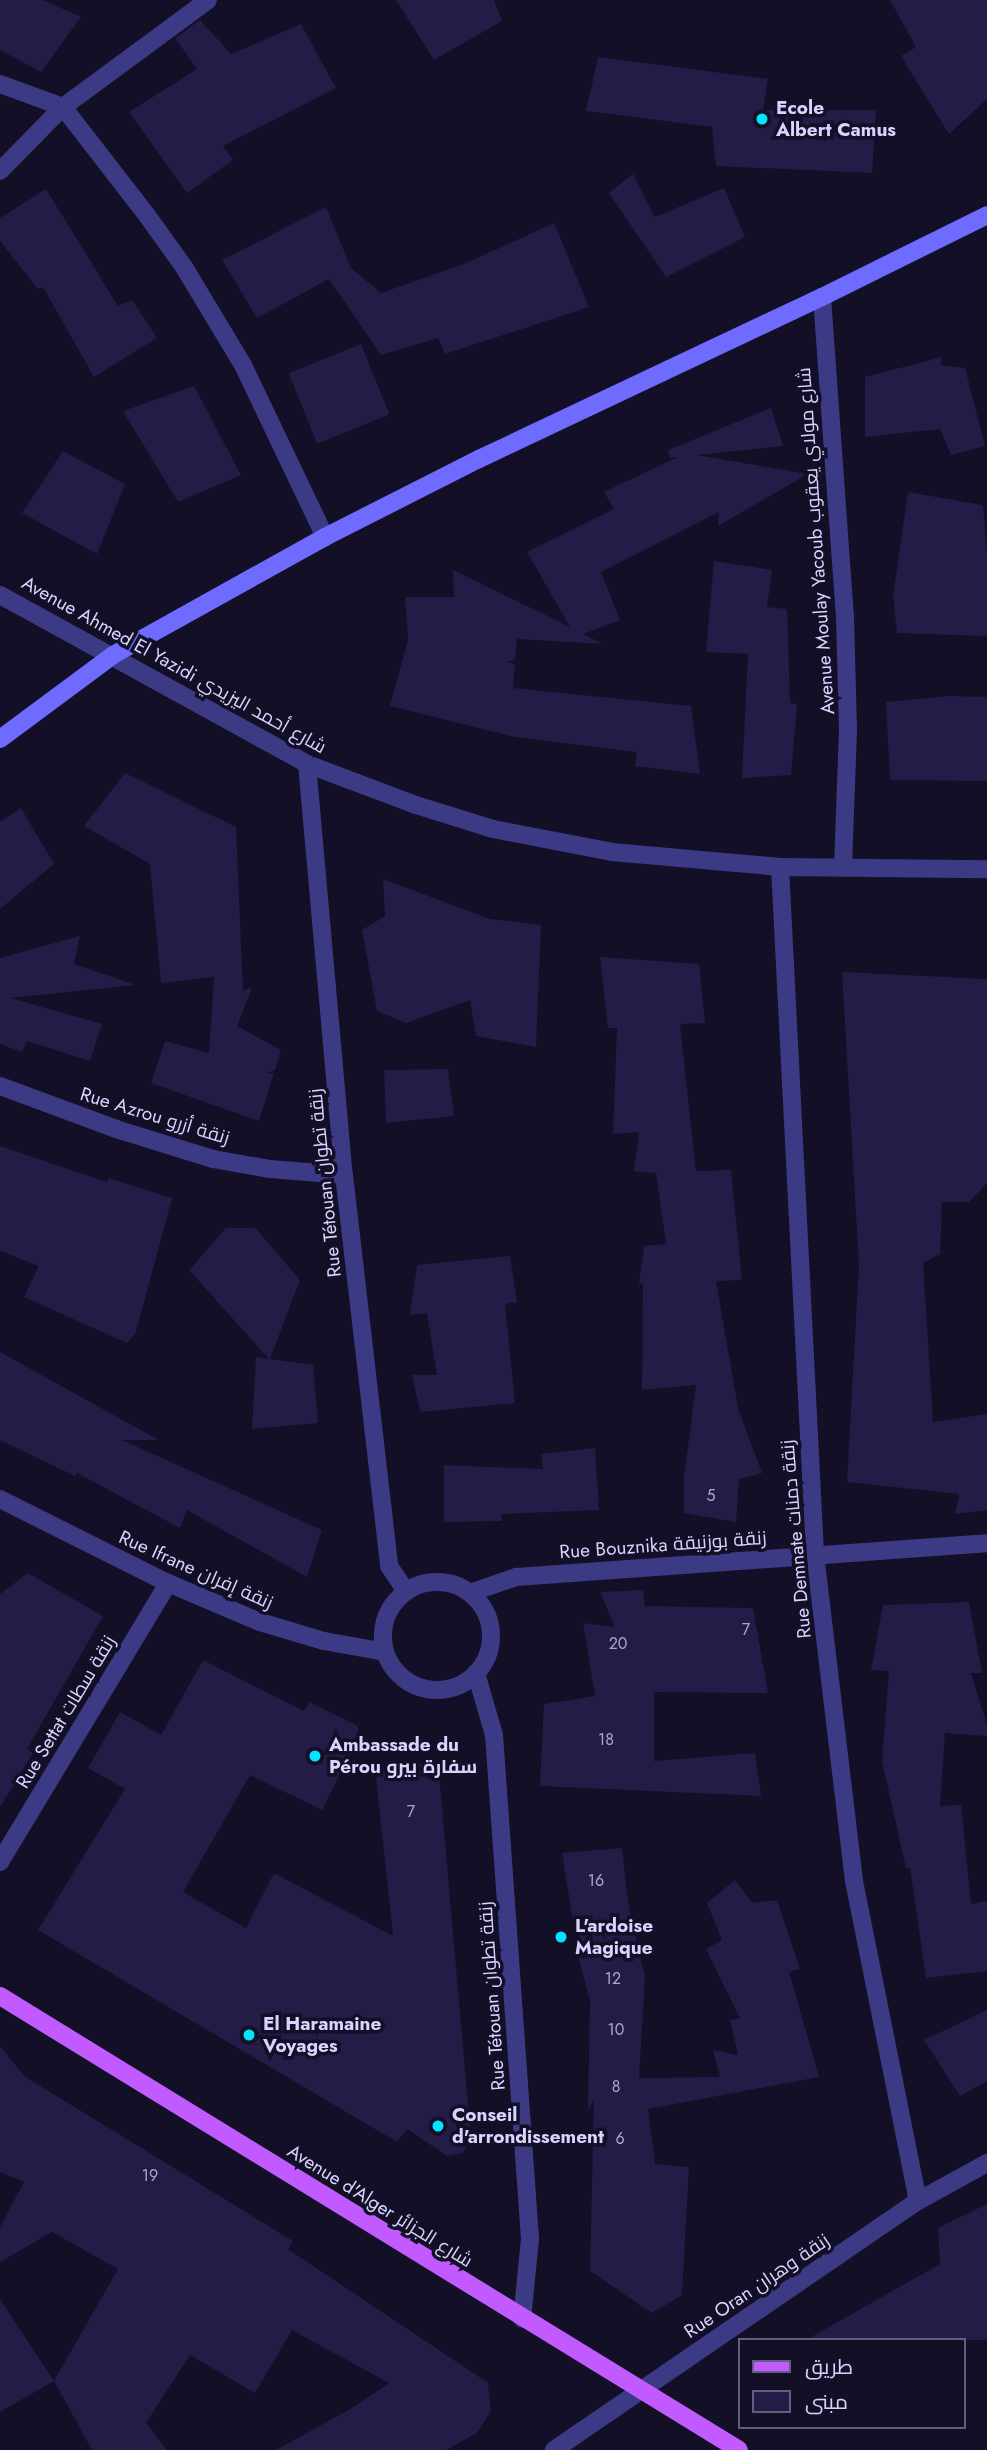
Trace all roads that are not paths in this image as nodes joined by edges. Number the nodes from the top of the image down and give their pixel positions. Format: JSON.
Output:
{"nodes":[{"id":1,"x":208,"y":0,"type":"edge"},
{"id":2,"x":0,"y":84,"type":"edge"},
{"id":3,"x":63,"y":107,"type":"junction"},
{"id":4,"x":0,"y":171,"type":"edge"},
{"id":5,"x":987,"y":215,"type":"edge"},
{"id":6,"x":822,"y":297,"type":"junction"},
{"id":7,"x":325,"y":537,"type":"junction"},
{"id":8,"x":0,"y":594,"type":"edge"},
{"id":9,"x":113,"y":655,"type":"junction"},
{"id":10,"x":0,"y":739,"type":"edge"},
{"id":11,"x":307,"y":764,"type":"junction"},
{"id":12,"x":843,"y":866,"type":"junction"},
{"id":13,"x":780,"y":867,"type":"junction"},
{"id":14,"x":987,"y":869,"type":"edge"},
{"id":15,"x":0,"y":1086,"type":"edge"},
{"id":16,"x":344,"y":1175,"type":"junction"},
{"id":17,"x":0,"y":1499,"type":"edge"},
{"id":18,"x":987,"y":1543,"type":"edge"},
{"id":19,"x":815,"y":1554,"type":"junction"},
{"id":20,"x":168,"y":1583,"type":"junction"},
{"id":21,"x":406,"y":1591,"type":"junction"},
{"id":22,"x":470,"y":1593,"type":"junction"},
{"id":23,"x":385,"y":1653,"type":"junction"},
{"id":24,"x":476,"y":1673,"type":"junction"},
{"id":25,"x":0,"y":1862,"type":"edge"},
{"id":26,"x":0,"y":1996,"type":"edge"},
{"id":27,"x":987,"y":2163,"type":"edge"},
{"id":28,"x":918,"y":2201,"type":"junction"},
{"id":29,"x":523,"y":2319,"type":"junction"},
{"id":30,"x":640,"y":2391,"type":"junction"},
{"id":31,"x":554,"y":2450,"type":"edge"},
{"id":32,"x":739,"y":2450,"type":"edge"}],
"edges":[{"from":1,"to":3,"type":"street"},
{"from":2,"to":3,"type":"street"},
{"from":3,"to":4,"type":"street"},
{"from":3,"to":7,"type":"street"},
{"from":5,"to":6,"type":"street"},
{"from":6,"to":7,"type":"street"},
{"from":6,"to":12,"type":"street","name":"Avenue Moulay Yacoub شارع مولاي يعقوب"},
{"from":7,"to":9,"type":"street"},
{"from":8,"to":9,"type":"street","name":"Avenue Ahmed El Yazidi شارع أحمد اليزيدي"},
{"from":9,"to":10,"type":"street"},
{"from":9,"to":11,"type":"street","name":"Avenue Ahmed El Yazidi شارع أحمد اليزيدي"},
{"from":11,"to":13,"type":"street","name":"Avenue Ahmed El Yazidi شارع أحمد اليزيدي"},
{"from":11,"to":16,"type":"street","name":"Rue Tétouan زنقة تطوان"},
{"from":12,"to":13,"type":"street","name":"Avenue Ahmed El Yazidi شارع أحمد اليزيدي"},
{"from":12,"to":14,"type":"street","name":"Avenue Ahmed El Yazidi شارع أحمد اليزيدي"},
{"from":13,"to":19,"type":"street","name":"Rue Demnate زنقة دمنات"},
{"from":15,"to":16,"type":"street","name":"Rue Azrou زنقة أزرو"},
{"from":16,"to":21,"type":"street","name":"Rue Tétouan زنقة تطوان"},
{"from":17,"to":20,"type":"street","name":"Rue Ifrane زنقة إفران"},
{"from":18,"to":19,"type":"street","name":"Rue Bouznika زنقة بوزنيقة"},
{"from":19,"to":22,"type":"street","name":"Rue Bouznika زنقة بوزنيقة"},
{"from":19,"to":28,"type":"street","name":"Rue Demnate زنقة دمنات"},
{"from":20,"to":23,"type":"street","name":"Rue Ifrane زنقة إفران"},
{"from":20,"to":25,"type":"street","name":"Rue Settat زنقة سطات"},
{"from":21,"to":22,"type":"street"},
{"from":21,"to":23,"type":"street"},
{"from":22,"to":24,"type":"street"},
{"from":23,"to":24,"type":"street"},
{"from":24,"to":29,"type":"street","name":"Rue Tétouan زنقة تطوان"},
{"from":26,"to":29,"type":"main road","name":"Avenue d'Alger شارع الجزائر"},
{"from":27,"to":28,"type":"street","name":"Rue Oran زنقة وهران"},
{"from":28,"to":30,"type":"street","name":"Rue Oran زنقة وهران"},
{"from":29,"to":30,"type":"main road","name":"Avenue d'Alger شارع الجزائر"},
{"from":30,"to":31,"type":"street","name":"Rue Oran زنقة وهران"},
{"from":30,"to":32,"type":"main road","name":"Avenue d'Alger شارع الجزائر"}]}
